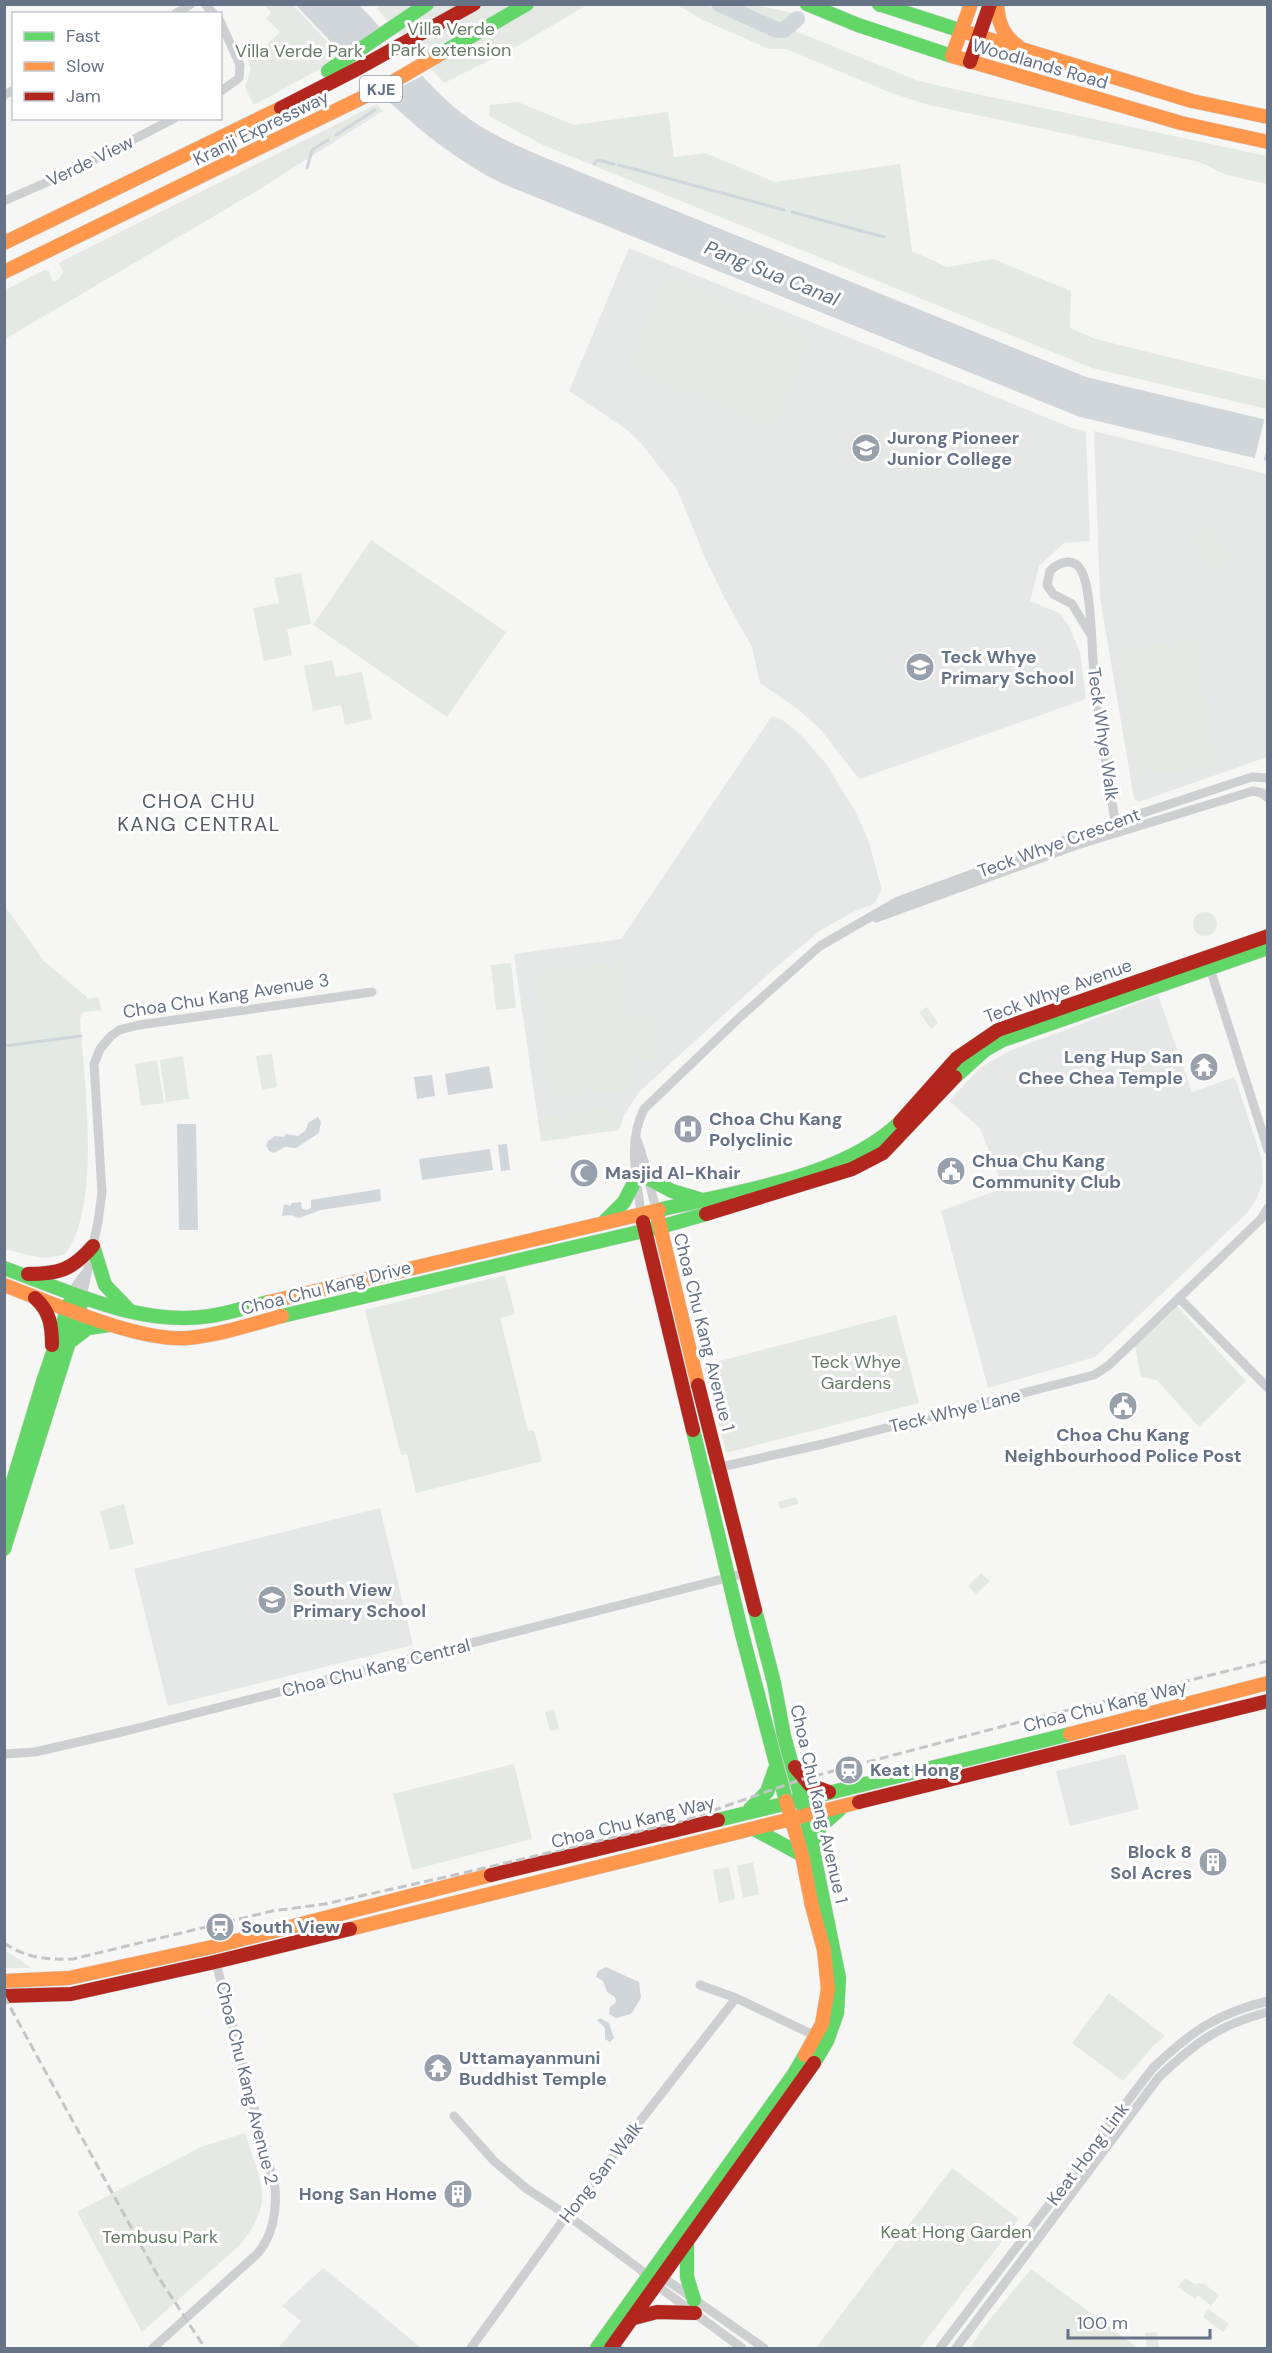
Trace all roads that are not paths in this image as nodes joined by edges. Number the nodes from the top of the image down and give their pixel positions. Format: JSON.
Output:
{"nodes":[{"id":1,"x":191,"y":4,"type":"edge"},
{"id":2,"x":427,"y":4,"type":"edge"},
{"id":3,"x":474,"y":4,"type":"edge"},
{"id":4,"x":527,"y":4,"type":"edge"},
{"id":5,"x":807,"y":4,"type":"edge"},
{"id":6,"x":971,"y":4,"type":"edge"},
{"id":7,"x":990,"y":4,"type":"edge"},
{"id":8,"x":997,"y":4,"type":"edge"},
{"id":9,"x":881,"y":5,"type":"edge"},
{"id":10,"x":178,"y":12,"type":"edge"},
{"id":11,"x":222,"y":26,"type":"edge"},
{"id":12,"x":962,"y":31,"type":"junction"},
{"id":13,"x":979,"y":35,"type":"junction"},
{"id":14,"x":1032,"y":53,"type":"junction"},
{"id":15,"x":952,"y":57,"type":"junction"},
{"id":16,"x":970,"y":62,"type":"junction"},
{"id":17,"x":222,"y":91,"type":"edge"},
{"id":18,"x":1268,"y":117,"type":"edge"},
{"id":19,"x":171,"y":120,"type":"edge"},
{"id":20,"x":232,"y":131,"type":"junction"},
{"id":21,"x":1268,"y":142,"type":"edge"},
{"id":22,"x":4,"y":201,"type":"edge"},
{"id":23,"x":4,"y":243,"type":"edge"},
{"id":24,"x":4,"y":272,"type":"edge"},
{"id":25,"x":1091,"y":635,"type":"junction"},
{"id":26,"x":1268,"y":778,"type":"edge"},
{"id":27,"x":1268,"y":798,"type":"edge"},
{"id":28,"x":1116,"y":827,"type":"junction"},
{"id":29,"x":1268,"y":936,"type":"edge"},
{"id":30,"x":1268,"y":948,"type":"edge"},
{"id":31,"x":1208,"y":963,"type":"junction"},
{"id":32,"x":372,"y":992,"type":"dead end"},
{"id":33,"x":1268,"y":1150,"type":"edge"},
{"id":34,"x":641,"y":1177,"type":"junction"},
{"id":35,"x":700,"y":1199,"type":"junction"},
{"id":36,"x":1268,"y":1208,"type":"edge"},
{"id":37,"x":657,"y":1210,"type":"junction"},
{"id":38,"x":641,"y":1214,"type":"junction"},
{"id":39,"x":685,"y":1219,"type":"junction"},
{"id":40,"x":601,"y":1224,"type":"junction"},
{"id":41,"x":660,"y":1227,"type":"junction"},
{"id":42,"x":645,"y":1230,"type":"junction"},
{"id":43,"x":624,"y":1236,"type":"junction"},
{"id":44,"x":93,"y":1246,"type":"junction"},
{"id":45,"x":666,"y":1253,"type":"junction"},
{"id":46,"x":652,"y":1257,"type":"junction"},
{"id":47,"x":4,"y":1268,"type":"edge"},
{"id":48,"x":23,"y":1274,"type":"junction"},
{"id":49,"x":4,"y":1285,"type":"edge"},
{"id":50,"x":29,"y":1293,"type":"junction"},
{"id":51,"x":77,"y":1296,"type":"junction"},
{"id":52,"x":1179,"y":1298,"type":"junction"},
{"id":53,"x":73,"y":1311,"type":"junction"},
{"id":54,"x":130,"y":1311,"type":"junction"},
{"id":55,"x":120,"y":1325,"type":"junction"},
{"id":56,"x":67,"y":1345,"type":"junction"},
{"id":57,"x":52,"y":1354,"type":"junction"},
{"id":58,"x":1268,"y":1388,"type":"edge"},
{"id":59,"x":719,"y":1467,"type":"junction"},
{"id":60,"x":703,"y":1471,"type":"junction"},
{"id":61,"x":4,"y":1511,"type":"edge"},
{"id":62,"x":4,"y":1549,"type":"edge"},
{"id":63,"x":746,"y":1574,"type":"junction"},
{"id":64,"x":729,"y":1578,"type":"junction"},
{"id":65,"x":1268,"y":1683,"type":"edge"},
{"id":66,"x":1268,"y":1701,"type":"edge"},
{"id":67,"x":4,"y":1754,"type":"edge"},
{"id":68,"x":791,"y":1762,"type":"junction"},
{"id":69,"x":776,"y":1767,"type":"junction"},
{"id":70,"x":831,"y":1793,"type":"junction"},
{"id":71,"x":801,"y":1799,"type":"junction"},
{"id":72,"x":787,"y":1803,"type":"junction"},
{"id":73,"x":847,"y":1805,"type":"junction"},
{"id":74,"x":746,"y":1813,"type":"junction"},
{"id":75,"x":806,"y":1816,"type":"junction"},
{"id":76,"x":791,"y":1820,"type":"junction"},
{"id":77,"x":754,"y":1829,"type":"junction"},
{"id":78,"x":807,"y":1853,"type":"junction"},
{"id":79,"x":212,"y":1947,"type":"junction"},
{"id":80,"x":215,"y":1962,"type":"junction"},
{"id":81,"x":4,"y":1982,"type":"edge"},
{"id":82,"x":700,"y":1985,"type":"dead end"},
{"id":83,"x":4,"y":1996,"type":"edge"},
{"id":84,"x":736,"y":1998,"type":"junction"},
{"id":85,"x":1268,"y":2001,"type":"edge"},
{"id":86,"x":1268,"y":2012,"type":"edge"},
{"id":87,"x":801,"y":2027,"type":"junction"},
{"id":88,"x":822,"y":2034,"type":"junction"},
{"id":89,"x":454,"y":2116,"type":"dead end"},
{"id":90,"x":567,"y":2215,"type":"junction"},
{"id":91,"x":687,"y":2242,"type":"junction"},
{"id":92,"x":652,"y":2276,"type":"junction"},
{"id":93,"x":694,"y":2306,"type":"junction"},
{"id":94,"x":634,"y":2318,"type":"junction"},
{"id":95,"x":153,"y":2349,"type":"edge"},
{"id":96,"x":471,"y":2349,"type":"edge"},
{"id":97,"x":597,"y":2349,"type":"edge"},
{"id":98,"x":610,"y":2349,"type":"edge"},
{"id":99,"x":742,"y":2349,"type":"edge"},
{"id":100,"x":764,"y":2349,"type":"edge"},
{"id":101,"x":940,"y":2349,"type":"edge"},
{"id":102,"x":956,"y":2349,"type":"edge"}],
"edges":[{"from":1,"to":10,"type":"street"},
{"from":2,"to":20,"type":"main road"},
{"from":3,"to":20,"type":"main road","name":"Kranji Expressway","number":"KJE"},
{"from":4,"to":24,"type":"main road","name":"Kranji Expressway","number":"KJE"},
{"from":5,"to":15,"type":"main road","name":"Woodlands Road"},
{"from":6,"to":12,"type":"main road"},
{"from":7,"to":13,"type":"main road"},
{"from":8,"to":14,"type":"main road"},
{"from":9,"to":12,"type":"main road","name":"Woodlands Road"},
{"from":11,"to":17,"type":"street"},
{"from":12,"to":13,"type":"main road","name":"Woodlands Road"},
{"from":12,"to":15,"type":"main road"},
{"from":13,"to":14,"type":"main road","name":"Woodlands Road"},
{"from":13,"to":16,"type":"main road"},
{"from":14,"to":18,"type":"main road","name":"Woodlands Road"},
{"from":15,"to":16,"type":"main road","name":"Woodlands Road"},
{"from":16,"to":21,"type":"main road","name":"Woodlands Road"},
{"from":19,"to":22,"type":"street","name":"Verde View"},
{"from":20,"to":23,"type":"main road","name":"Kranji Expressway","number":"KJE"},
{"from":25,"to":25,"type":"street","name":"Teck Whye Walk"},
{"from":25,"to":28,"type":"street","name":"Teck Whye Walk"},
{"from":26,"to":28,"type":"street","name":"Teck Whye Crescent"},
{"from":27,"to":28,"type":"street","name":"Teck Whye Crescent"},
{"from":28,"to":34,"type":"street","name":"Teck Whye Crescent"},
{"from":29,"to":31,"type":"main road","name":"Teck Whye Avenue"},
{"from":30,"to":31,"type":"main road","name":"Teck Whye Avenue"},
{"from":31,"to":33,"type":"street"},
{"from":31,"to":35,"type":"main road","name":"Teck Whye Avenue"},
{"from":31,"to":39,"type":"main road","name":"Teck Whye Avenue"},
{"from":32,"to":44,"type":"street","name":"Choa Chu Kang Avenue 3"},
{"from":34,"to":35,"type":"main road"},
{"from":34,"to":37,"type":"street","name":"Teck Whye Crescent"},
{"from":34,"to":38,"type":"street","name":"Teck Whye Crescent"},
{"from":34,"to":40,"type":"main road"},
{"from":35,"to":37,"type":"main road","name":"Teck Whye Avenue"},
{"from":36,"to":52,"type":"street","name":"Teck Whye Lane"},
{"from":37,"to":38,"type":"main road","name":"Choa Chu Kang Drive"},
{"from":37,"to":41,"type":"main road","name":"Choa Chu Kang Avenue 1"},
{"from":38,"to":40,"type":"main road","name":"Choa Chu Kang Drive"},
{"from":38,"to":42,"type":"main road","name":"Choa Chu Kang Avenue 1"},
{"from":39,"to":41,"type":"main road","name":"Teck Whye Avenue"},
{"from":39,"to":45,"type":"main road"},
{"from":40,"to":54,"type":"main road","name":"Choa Chu Kang Drive"},
{"from":41,"to":42,"type":"main road","name":"Choa Chu Kang Drive"},
{"from":41,"to":45,"type":"main road","name":"Choa Chu Kang Avenue 1"},
{"from":42,"to":43,"type":"main road","name":"Choa Chu Kang Drive"},
{"from":42,"to":46,"type":"main road","name":"Choa Chu Kang Avenue 1"},
{"from":43,"to":46,"type":"main road"},
{"from":43,"to":55,"type":"main road","name":"Choa Chu Kang Drive"},
{"from":44,"to":48,"type":"main road"},
{"from":44,"to":51,"type":"street","name":"Choa Chu Kang Avenue 3"},
{"from":44,"to":54,"type":"main road"},
{"from":45,"to":59,"type":"main road","name":"Choa Chu Kang Avenue 1"},
{"from":46,"to":60,"type":"main road","name":"Choa Chu Kang Avenue 1"},
{"from":47,"to":48,"type":"main road","name":"Choa Chu Kang Drive"},
{"from":48,"to":51,"type":"main road","name":"Choa Chu Kang Drive"},
{"from":49,"to":50,"type":"main road","name":"Choa Chu Kang Drive"},
{"from":50,"to":53,"type":"main road","name":"Choa Chu Kang Drive"},
{"from":50,"to":57,"type":"main road"},
{"from":51,"to":53,"type":"main road","name":"Choa Chu Kang Avenue 3"},
{"from":51,"to":54,"type":"main road","name":"Choa Chu Kang Drive"},
{"from":52,"to":58,"type":"street"},
{"from":52,"to":59,"type":"street","name":"Teck Whye Lane"},
{"from":53,"to":55,"type":"main road","name":"Choa Chu Kang Drive"},
{"from":53,"to":56,"type":"main road","name":"Choa Chu Kang Avenue 3"},
{"from":53,"to":57,"type":"main road","name":"Choa Chu Kang Avenue 3"},
{"from":55,"to":56,"type":"main road"},
{"from":56,"to":62,"type":"main road","name":"Choa Chu Kang Avenue 3"},
{"from":57,"to":61,"type":"main road","name":"Choa Chu Kang Avenue 3"},
{"from":59,"to":60,"type":"street","name":"Teck Whye Lane"},
{"from":59,"to":63,"type":"main road","name":"Choa Chu Kang Avenue 1"},
{"from":60,"to":64,"type":"main road","name":"Choa Chu Kang Avenue 1"},
{"from":63,"to":64,"type":"street","name":"Choa Chu Kang Central"},
{"from":63,"to":68,"type":"main road","name":"Choa Chu Kang Avenue 1"},
{"from":64,"to":67,"type":"street","name":"Choa Chu Kang Central"},
{"from":64,"to":69,"type":"main road","name":"Choa Chu Kang Avenue 1"},
{"from":65,"to":70,"type":"main road","name":"Choa Chu Kang Way"},
{"from":66,"to":73,"type":"main road","name":"Choa Chu Kang Way"},
{"from":68,"to":70,"type":"main road"},
{"from":68,"to":71,"type":"main road","name":"Choa Chu Kang Avenue 1"},
{"from":69,"to":72,"type":"main road","name":"Choa Chu Kang Avenue 1"},
{"from":69,"to":74,"type":"main road"},
{"from":70,"to":71,"type":"main road","name":"Choa Chu Kang Way"},
{"from":71,"to":72,"type":"main road","name":"Choa Chu Kang Way"},
{"from":71,"to":75,"type":"main road","name":"Choa Chu Kang Avenue 1"},
{"from":72,"to":74,"type":"main road","name":"Choa Chu Kang Way"},
{"from":72,"to":76,"type":"main road","name":"Choa Chu Kang Avenue 1"},
{"from":73,"to":75,"type":"main road","name":"Choa Chu Kang Way"},
{"from":73,"to":78,"type":"main road"},
{"from":74,"to":79,"type":"main road","name":"Choa Chu Kang Way"},
{"from":75,"to":76,"type":"main road","name":"Choa Chu Kang Way"},
{"from":75,"to":78,"type":"main road","name":"Choa Chu Kang Avenue 1"},
{"from":76,"to":77,"type":"main road","name":"Choa Chu Kang Way"},
{"from":76,"to":78,"type":"main road","name":"Choa Chu Kang Avenue 1"},
{"from":77,"to":78,"type":"main road"},
{"from":77,"to":80,"type":"main road","name":"Choa Chu Kang Way"},
{"from":78,"to":88,"type":"main road","name":"Choa Chu Kang Avenue 1"},
{"from":79,"to":80,"type":"street","name":"Choa Chu Kang Avenue 2"},
{"from":79,"to":81,"type":"main road","name":"Choa Chu Kang Way"},
{"from":80,"to":83,"type":"main road","name":"Choa Chu Kang Way"},
{"from":80,"to":95,"type":"street","name":"Choa Chu Kang Avenue 2"},
{"from":82,"to":84,"type":"street"},
{"from":84,"to":87,"type":"street"},
{"from":84,"to":90,"type":"street","name":"Hong San Walk"},
{"from":85,"to":101,"type":"street","name":"Keat Hong Link"},
{"from":86,"to":102,"type":"street","name":"Keat Hong Link"},
{"from":87,"to":88,"type":"street"},
{"from":87,"to":88,"type":"street"},
{"from":88,"to":91,"type":"main road","name":"Choa Chu Kang Avenue 1"},
{"from":88,"to":92,"type":"main road","name":"Choa Chu Kang Avenue 1"},
{"from":89,"to":90,"type":"street"},
{"from":90,"to":92,"type":"street"},
{"from":90,"to":96,"type":"street","name":"Hong San Walk"},
{"from":91,"to":92,"type":"main road","name":"Choa Chu Kang Avenue 1"},
{"from":91,"to":93,"type":"main road"},
{"from":92,"to":93,"type":"street"},
{"from":92,"to":94,"type":"main road","name":"Choa Chu Kang Avenue 1"},
{"from":92,"to":97,"type":"main road","name":"Choa Chu Kang Avenue 1"},
{"from":93,"to":94,"type":"main road"},
{"from":93,"to":99,"type":"street"},
{"from":93,"to":100,"type":"street"},
{"from":94,"to":98,"type":"main road","name":"Choa Chu Kang Avenue 1"}]}
